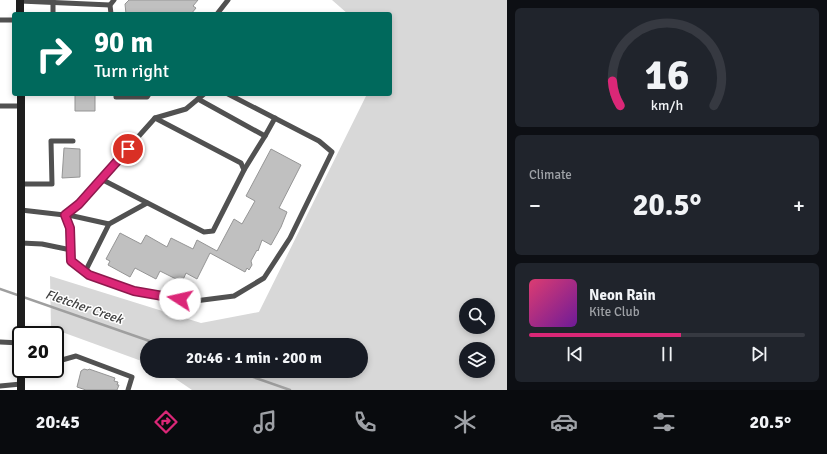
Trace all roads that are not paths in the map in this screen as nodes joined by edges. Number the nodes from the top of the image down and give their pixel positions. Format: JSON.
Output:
{"nodes":[{"id":1,"x":114,"y":0,"type":"edge"},
{"id":2,"x":228,"y":0,"type":"edge"},
{"id":3,"x":20,"y":1,"type":"edge"},
{"id":4,"x":53,"y":1,"type":"edge"},
{"id":5,"x":110,"y":5,"type":"junction"},
{"id":6,"x":20,"y":12,"type":"edge"},
{"id":7,"x":53,"y":12,"type":"edge"},
{"id":8,"x":111,"y":12,"type":"edge"},
{"id":9,"x":219,"y":12,"type":"edge"},
{"id":10,"x":0,"y":20,"type":"edge"},
{"id":11,"x":12,"y":20,"type":"edge"},
{"id":12,"x":21,"y":96,"type":"edge"},
{"id":13,"x":116,"y":96,"type":"edge"},
{"id":14,"x":148,"y":96,"type":"edge"},
{"id":15,"x":202,"y":96,"type":"edge"},
{"id":16,"x":232,"y":96,"type":"edge"},
{"id":17,"x":198,"y":99,"type":"junction"},
{"id":18,"x":0,"y":106,"type":"edge"},
{"id":19,"x":21,"y":106,"type":"junction"},
{"id":20,"x":155,"y":118,"type":"junction"},
{"id":21,"x":275,"y":118,"type":"junction"},
{"id":22,"x":265,"y":136,"type":"junction"},
{"id":23,"x":73,"y":141,"type":"dead end"},
{"id":24,"x":244,"y":170,"type":"junction"},
{"id":25,"x":102,"y":179,"type":"junction"},
{"id":26,"x":21,"y":184,"type":"junction"},
{"id":27,"x":147,"y":203,"type":"junction"},
{"id":28,"x":21,"y":210,"type":"junction"},
{"id":29,"x":65,"y":215,"type":"junction"},
{"id":30,"x":109,"y":224,"type":"junction"},
{"id":31,"x":21,"y":243,"type":"junction"},
{"id":32,"x":71,"y":250,"type":"junction"},
{"id":33,"x":85,"y":272,"type":"junction"},
{"id":34,"x":21,"y":326,"type":"edge"},
{"id":35,"x":0,"y":342,"type":"edge"},
{"id":36,"x":12,"y":343,"type":"edge"},
{"id":37,"x":64,"y":359,"type":"edge"},
{"id":38,"x":0,"y":386,"type":"edge"},
{"id":39,"x":21,"y":387,"type":"edge"},
{"id":40,"x":128,"y":390,"type":"edge"}],
"edges":[{"from":1,"to":5,"type":"lane"},
{"from":2,"to":9,"type":"lane"},
{"from":3,"to":4,"type":"lane"},
{"from":3,"to":6,"type":"main road"},
{"from":4,"to":5,"type":"lane"},
{"from":4,"to":7,"type":"lane"},
{"from":5,"to":8,"type":"lane"},
{"from":10,"to":11,"type":"lane"},
{"from":12,"to":19,"type":"main road"},
{"from":13,"to":14,"type":"lane"},
{"from":15,"to":17,"type":"lane"},
{"from":16,"to":21,"type":"lane"},
{"from":17,"to":20,"type":"lane"},
{"from":17,"to":22,"type":"lane"},
{"from":18,"to":19,"type":"lane"},
{"from":19,"to":26,"type":"main road"},
{"from":20,"to":24,"type":"lane"},
{"from":20,"to":25,"type":"lane"},
{"from":21,"to":22,"type":"lane"},
{"from":21,"to":33,"type":"lane"},
{"from":22,"to":24,"type":"lane"},
{"from":23,"to":26,"type":"lane"},
{"from":24,"to":27,"type":"lane"},
{"from":25,"to":27,"type":"lane"},
{"from":25,"to":29,"type":"lane"},
{"from":26,"to":28,"type":"main road"},
{"from":27,"to":30,"type":"lane"},
{"from":28,"to":29,"type":"lane"},
{"from":28,"to":31,"type":"main road"},
{"from":29,"to":30,"type":"lane"},
{"from":29,"to":32,"type":"lane"},
{"from":30,"to":33,"type":"lane"},
{"from":31,"to":32,"type":"lane"},
{"from":31,"to":34,"type":"main road"},
{"from":32,"to":33,"type":"lane"},
{"from":35,"to":36,"type":"lane"},
{"from":37,"to":40,"type":"lane"},
{"from":38,"to":39,"type":"lane"}]}
